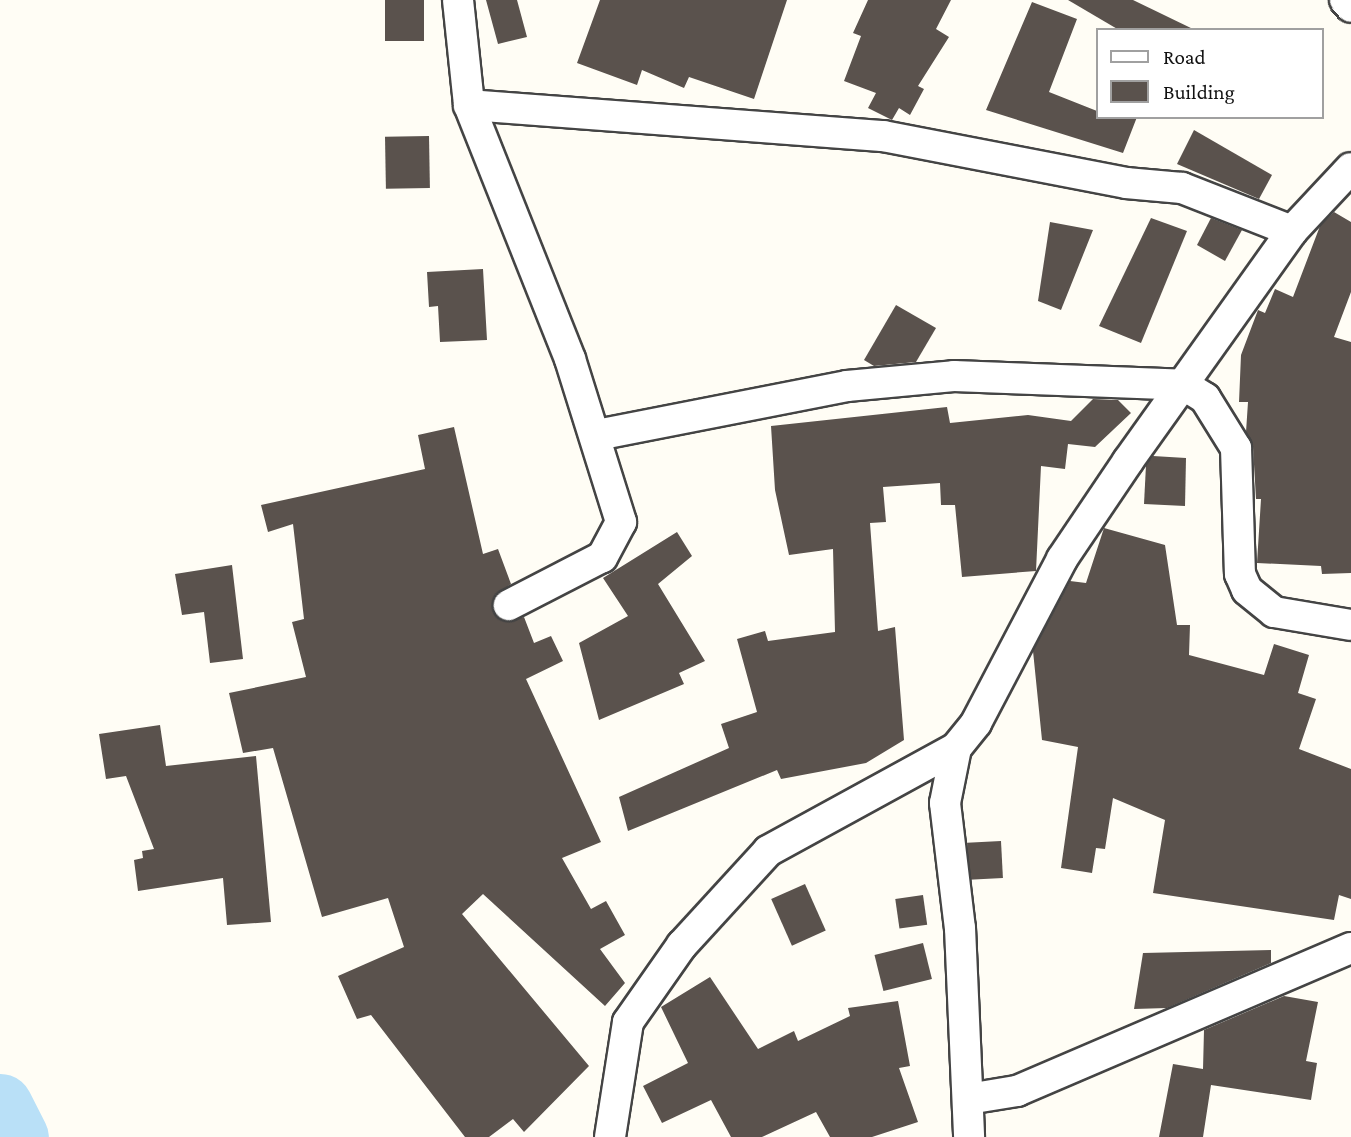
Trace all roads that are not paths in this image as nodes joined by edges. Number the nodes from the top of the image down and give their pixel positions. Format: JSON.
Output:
{"nodes":[{"id":1,"x":458,"y":0,"type":"edge"},
{"id":2,"x":1345,"y":0,"type":"edge"},
{"id":3,"x":1351,"y":7,"type":"edge"},
{"id":4,"x":469,"y":105,"type":"junction"},
{"id":5,"x":1351,"y":168,"type":"edge"},
{"id":6,"x":1292,"y":231,"type":"junction"},
{"id":7,"x":1184,"y":385,"type":"junction"},
{"id":8,"x":597,"y":435,"type":"junction"},
{"id":9,"x":509,"y":605,"type":"dead end"},
{"id":10,"x":1351,"y":625,"type":"edge"},
{"id":11,"x":957,"y":748,"type":"junction"},
{"id":12,"x":1351,"y":948,"type":"edge"},
{"id":13,"x":968,"y":1099,"type":"junction"},
{"id":14,"x":610,"y":1137,"type":"edge"},
{"id":15,"x":969,"y":1137,"type":"edge"}],
"edges":[{"from":1,"to":4,"type":"street"},
{"from":2,"to":3,"type":"street"},
{"from":4,"to":6,"type":"street"},
{"from":4,"to":8,"type":"street"},
{"from":5,"to":6,"type":"street"},
{"from":6,"to":7,"type":"street"},
{"from":7,"to":8,"type":"street"},
{"from":7,"to":10,"type":"street"},
{"from":7,"to":11,"type":"street"},
{"from":8,"to":9,"type":"street"},
{"from":11,"to":13,"type":"street"},
{"from":11,"to":14,"type":"street"},
{"from":12,"to":13,"type":"street"},
{"from":13,"to":15,"type":"street"}]}
